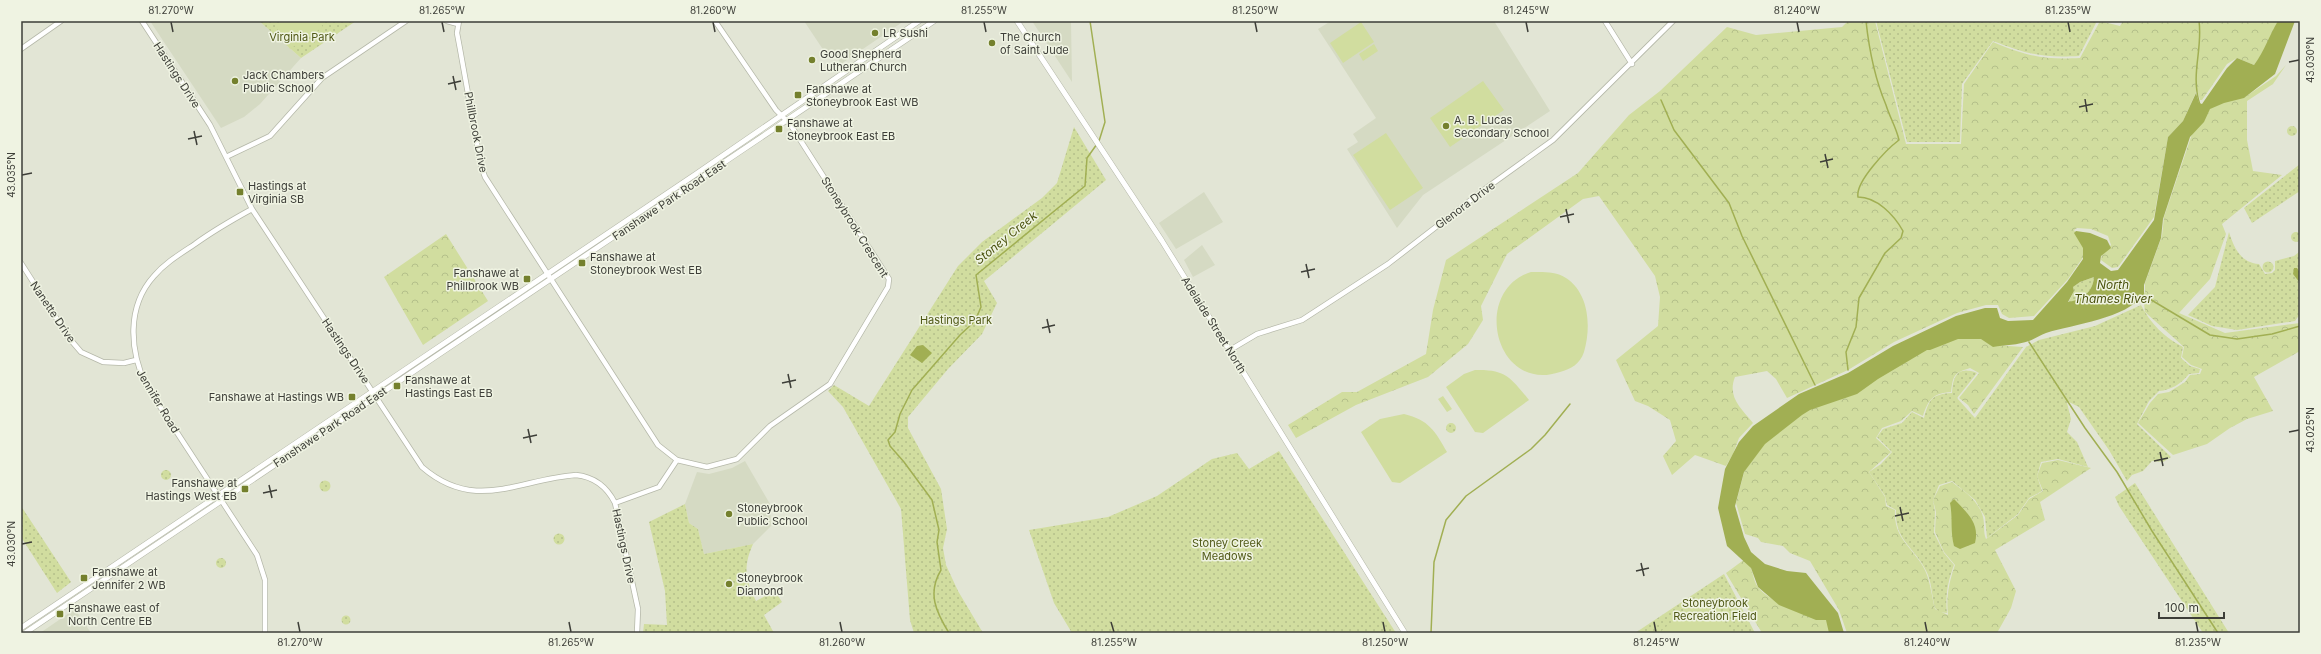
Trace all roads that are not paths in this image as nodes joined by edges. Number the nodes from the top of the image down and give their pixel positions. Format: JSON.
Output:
{"nodes":[{"id":1,"x":61,"y":21,"type":"edge"},
{"id":2,"x":142,"y":21,"type":"edge"},
{"id":3,"x":406,"y":21,"type":"edge"},
{"id":4,"x":447,"y":21,"type":"edge"},
{"id":5,"x":715,"y":21,"type":"edge"},
{"id":6,"x":919,"y":21,"type":"edge"},
{"id":7,"x":934,"y":21,"type":"edge"},
{"id":8,"x":1017,"y":21,"type":"edge"},
{"id":9,"x":1605,"y":21,"type":"edge"},
{"id":10,"x":1673,"y":21,"type":"edge"},
{"id":11,"x":458,"y":22,"type":"edge"},
{"id":12,"x":21,"y":48,"type":"edge"},
{"id":13,"x":1632,"y":64,"type":"junction"},
{"id":14,"x":779,"y":115,"type":"junction"},
{"id":15,"x":786,"y":120,"type":"junction"},
{"id":16,"x":226,"y":158,"type":"junction"},
{"id":17,"x":252,"y":209,"type":"junction"},
{"id":18,"x":21,"y":263,"type":"edge"},
{"id":19,"x":548,"y":273,"type":"junction"},
{"id":20,"x":552,"y":279,"type":"junction"},
{"id":21,"x":1230,"y":350,"type":"junction"},
{"id":22,"x":136,"y":360,"type":"junction"},
{"id":23,"x":372,"y":390,"type":"junction"},
{"id":24,"x":376,"y":396,"type":"junction"},
{"id":25,"x":677,"y":460,"type":"junction"},
{"id":26,"x":218,"y":495,"type":"junction"},
{"id":27,"x":221,"y":501,"type":"junction"},
{"id":28,"x":615,"y":503,"type":"junction"},
{"id":29,"x":21,"y":628,"type":"edge"},
{"id":30,"x":25,"y":633,"type":"edge"},
{"id":31,"x":265,"y":633,"type":"edge"},
{"id":32,"x":636,"y":633,"type":"edge"},
{"id":33,"x":1405,"y":633,"type":"edge"}],
"edges":[{"from":1,"to":12,"type":"street"},
{"from":2,"to":16,"type":"street","name":"Hastings Drive"},
{"from":3,"to":16,"type":"street"},
{"from":4,"to":11,"type":"street"},
{"from":5,"to":14,"type":"street","name":"Stoneybrook Crescent"},
{"from":6,"to":14,"type":"main road","name":"Fanshawe Park Road East"},
{"from":7,"to":15,"type":"main road","name":"Fanshawe Park Road East"},
{"from":8,"to":21,"type":"main road","name":"Adelaide Street North"},
{"from":9,"to":13,"type":"street"},
{"from":10,"to":13,"type":"street","name":"Glenora Drive"},
{"from":11,"to":19,"type":"street","name":"Phillbrook Drive"},
{"from":13,"to":21,"type":"street","name":"Glenora Drive"},
{"from":14,"to":15,"type":"street","name":"Stoneybrook Crescent"},
{"from":14,"to":19,"type":"main road","name":"Fanshawe Park Road East"},
{"from":15,"to":20,"type":"main road","name":"Fanshawe Park Road East"},
{"from":15,"to":25,"type":"street","name":"Stoneybrook Crescent"},
{"from":16,"to":17,"type":"street","name":"Hastings Drive"},
{"from":17,"to":22,"type":"street","name":"Jennifer Road"},
{"from":17,"to":23,"type":"street","name":"Hastings Drive"},
{"from":18,"to":22,"type":"street","name":"Nanette Drive"},
{"from":19,"to":20,"type":"street","name":"Phillbrook Drive"},
{"from":19,"to":23,"type":"main road","name":"Fanshawe Park Road East"},
{"from":20,"to":24,"type":"main road","name":"Fanshawe Park Road East"},
{"from":20,"to":25,"type":"street","name":"Stoneybrook Crescent"},
{"from":21,"to":33,"type":"main road","name":"Adelaide Street North"},
{"from":22,"to":26,"type":"street","name":"Jennifer Road"},
{"from":23,"to":24,"type":"street","name":"Hastings Drive"},
{"from":23,"to":26,"type":"main road","name":"Fanshawe Park Road East"},
{"from":24,"to":27,"type":"main road","name":"Fanshawe Park Road East"},
{"from":24,"to":28,"type":"street","name":"Hastings Drive"},
{"from":25,"to":28,"type":"street"},
{"from":26,"to":27,"type":"street","name":"Jennifer Road"},
{"from":26,"to":29,"type":"main road","name":"Fanshawe Park Road East"},
{"from":27,"to":30,"type":"main road","name":"Fanshawe Park Road East"},
{"from":27,"to":31,"type":"street"},
{"from":28,"to":32,"type":"street","name":"Hastings Drive"}]}
